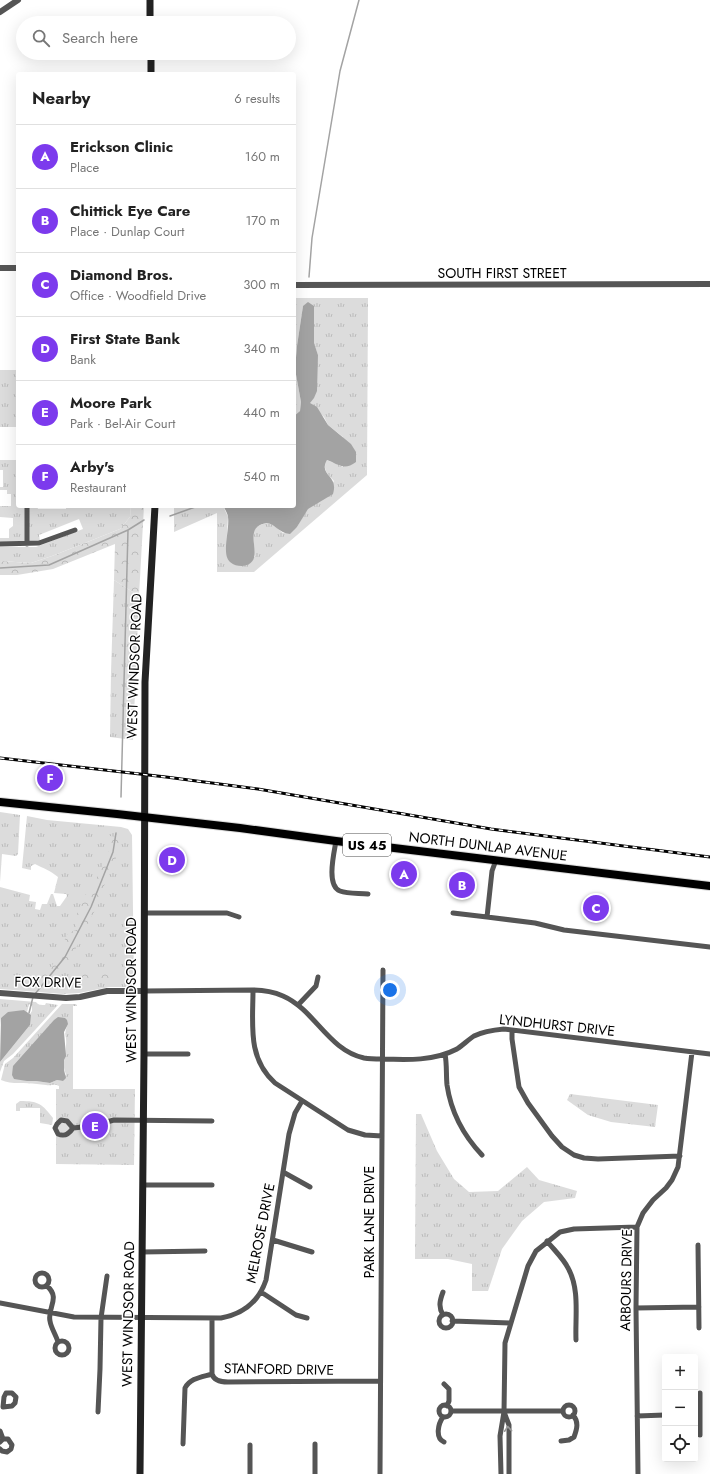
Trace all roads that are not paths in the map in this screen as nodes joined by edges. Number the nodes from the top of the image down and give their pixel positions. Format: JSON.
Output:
{"nodes":[{"id":1,"x":18,"y":0,"type":"edge"},
{"id":2,"x":150,"y":0,"type":"edge"},
{"id":3,"x":0,"y":12,"type":"edge"},
{"id":4,"x":150,"y":16,"type":"edge"},
{"id":5,"x":150,"y":60,"type":"edge"},
{"id":6,"x":151,"y":72,"type":"edge"},
{"id":7,"x":0,"y":268,"type":"edge"},
{"id":8,"x":16,"y":268,"type":"edge"},
{"id":9,"x":710,"y":284,"type":"edge"},
{"id":10,"x":296,"y":285,"type":"edge"},
{"id":11,"x":26,"y":508,"type":"edge"},
{"id":12,"x":155,"y":508,"type":"edge"},
{"id":13,"x":75,"y":530,"type":"dead end"},
{"id":14,"x":0,"y":544,"type":"edge"},
{"id":15,"x":27,"y":544,"type":"junction"},
{"id":16,"x":0,"y":802,"type":"edge"},
{"id":17,"x":144,"y":817,"type":"junction"},
{"id":18,"x":336,"y":841,"type":"junction"},
{"id":19,"x":496,"y":860,"type":"junction"},
{"id":20,"x":710,"y":886,"type":"edge"},
{"id":21,"x":368,"y":894,"type":"dead end"},
{"id":22,"x":144,"y":913,"type":"junction"},
{"id":23,"x":453,"y":913,"type":"dead end"},
{"id":24,"x":239,"y":917,"type":"dead end"},
{"id":25,"x":487,"y":917,"type":"junction"},
{"id":26,"x":710,"y":948,"type":"edge"},
{"id":27,"x":383,"y":970,"type":"dead end"},
{"id":28,"x":318,"y":977,"type":"dead end"},
{"id":29,"x":253,"y":990,"type":"junction"},
{"id":30,"x":144,"y":991,"type":"junction"},
{"id":31,"x":0,"y":993,"type":"edge"},
{"id":32,"x":298,"y":1005,"type":"junction"},
{"id":33,"x":512,"y":1030,"type":"junction"},
{"id":34,"x":692,"y":1052,"type":"junction"},
{"id":35,"x":144,"y":1054,"type":"junction"},
{"id":36,"x":188,"y":1054,"type":"dead end"},
{"id":37,"x":445,"y":1054,"type":"junction"},
{"id":38,"x":710,"y":1054,"type":"edge"},
{"id":39,"x":383,"y":1059,"type":"junction"},
{"id":40,"x":302,"y":1101,"type":"junction"},
{"id":41,"x":143,"y":1120,"type":"junction"},
{"id":42,"x":212,"y":1121,"type":"dead end"},
{"id":43,"x":73,"y":1128,"type":"dead end"},
{"id":44,"x":382,"y":1136,"type":"junction"},
{"id":45,"x":482,"y":1155,"type":"dead end"},
{"id":46,"x":680,"y":1156,"type":"junction"},
{"id":47,"x":283,"y":1172,"type":"junction"},
{"id":48,"x":143,"y":1185,"type":"junction"},
{"id":49,"x":212,"y":1185,"type":"dead end"},
{"id":50,"x":310,"y":1187,"type":"dead end"},
{"id":51,"x":637,"y":1227,"type":"junction"},
{"id":52,"x":273,"y":1240,"type":"junction"},
{"id":53,"x":547,"y":1241,"type":"junction"},
{"id":54,"x":698,"y":1245,"type":"dead end"},
{"id":55,"x":205,"y":1251,"type":"dead end"},
{"id":56,"x":142,"y":1252,"type":"junction"},
{"id":57,"x":312,"y":1252,"type":"dead end"},
{"id":58,"x":107,"y":1276,"type":"dead end"},
{"id":59,"x":46,"y":1286,"type":"dead end"},
{"id":60,"x":261,"y":1292,"type":"junction"},
{"id":61,"x":444,"y":1292,"type":"dead end"},
{"id":62,"x":0,"y":1303,"type":"edge"},
{"id":63,"x":699,"y":1307,"type":"junction"},
{"id":64,"x":636,"y":1308,"type":"junction"},
{"id":65,"x":50,"y":1313,"type":"junction"},
{"id":66,"x":443,"y":1315,"type":"junction"},
{"id":67,"x":101,"y":1318,"type":"junction"},
{"id":68,"x":141,"y":1318,"type":"junction"},
{"id":69,"x":212,"y":1318,"type":"junction"},
{"id":70,"x":307,"y":1318,"type":"dead end"},
{"id":71,"x":452,"y":1321,"type":"junction"},
{"id":72,"x":512,"y":1323,"type":"junction"},
{"id":73,"x":699,"y":1328,"type":"dead end"},
{"id":74,"x":576,"y":1340,"type":"dead end"},
{"id":75,"x":58,"y":1342,"type":"dead end"},
{"id":76,"x":212,"y":1374,"type":"junction"},
{"id":77,"x":380,"y":1381,"type":"junction"},
{"id":78,"x":444,"y":1384,"type":"dead end"},
{"id":79,"x":700,"y":1393,"type":"dead end"},
{"id":80,"x":447,"y":1406,"type":"junction"},
{"id":81,"x":698,"y":1408,"type":"edge"},
{"id":82,"x":452,"y":1411,"type":"junction"},
{"id":83,"x":562,"y":1411,"type":"junction"},
{"id":84,"x":98,"y":1412,"type":"dead end"},
{"id":85,"x":504,"y":1412,"type":"junction"},
{"id":86,"x":662,"y":1415,"type":"edge"},
{"id":87,"x":573,"y":1416,"type":"junction"},
{"id":88,"x":637,"y":1416,"type":"junction"},
{"id":89,"x":443,"y":1417,"type":"junction"},
{"id":90,"x":698,"y":1422,"type":"edge"},
{"id":91,"x":0,"y":1431,"type":"edge"},
{"id":92,"x":700,"y":1435,"type":"dead end"},
{"id":93,"x":1,"y":1441,"type":"edge"},
{"id":94,"x":561,"y":1441,"type":"dead end"},
{"id":95,"x":444,"y":1442,"type":"dead end"},
{"id":96,"x":183,"y":1444,"type":"dead end"},
{"id":97,"x":315,"y":1444,"type":"dead end"},
{"id":98,"x":250,"y":1445,"type":"dead end"},
{"id":99,"x":500,"y":1448,"type":"junction"},
{"id":100,"x":509,"y":1448,"type":"junction"},
{"id":101,"x":0,"y":1449,"type":"edge"},
{"id":102,"x":140,"y":1474,"type":"edge"},
{"id":103,"x":250,"y":1474,"type":"edge"},
{"id":104,"x":315,"y":1474,"type":"edge"},
{"id":105,"x":380,"y":1474,"type":"edge"},
{"id":106,"x":501,"y":1474,"type":"edge"},
{"id":107,"x":509,"y":1474,"type":"edge"},
{"id":108,"x":638,"y":1474,"type":"edge"}],
"edges":[{"from":1,"to":3,"type":"street"},
{"from":2,"to":4,"type":"main road"},
{"from":5,"to":6,"type":"main road"},
{"from":7,"to":8,"type":"street"},
{"from":9,"to":10,"type":"street","name":"SOUTH FIRST STREET"},
{"from":11,"to":15,"type":"street"},
{"from":12,"to":17,"type":"main road","name":"WEST WINDSOR ROAD"},
{"from":13,"to":15,"type":"street"},
{"from":14,"to":15,"type":"street"},
{"from":16,"to":17,"type":"main road","number":"US 45"},
{"from":17,"to":18,"type":"main road","name":"NORTH DUNLAP AVENUE","number":"US 45"},
{"from":17,"to":22,"type":"main road","name":"WEST WINDSOR ROAD"},
{"from":18,"to":19,"type":"main road","name":"NORTH DUNLAP AVENUE","number":"US 45"},
{"from":18,"to":21,"type":"street"},
{"from":19,"to":20,"type":"main road","name":"NORTH DUNLAP AVENUE","number":"US 45"},
{"from":19,"to":25,"type":"street"},
{"from":22,"to":24,"type":"street"},
{"from":22,"to":30,"type":"main road","name":"WEST WINDSOR ROAD"},
{"from":23,"to":25,"type":"street"},
{"from":25,"to":26,"type":"street"},
{"from":27,"to":39,"type":"street","name":"PARK LANE DRIVE"},
{"from":28,"to":32,"type":"street"},
{"from":29,"to":30,"type":"street","name":"LYNDHURST DRIVE"},
{"from":29,"to":32,"type":"street","name":"LYNDHURST DRIVE"},
{"from":29,"to":40,"type":"street"},
{"from":30,"to":31,"type":"street","name":"FOX DRIVE"},
{"from":30,"to":35,"type":"main road","name":"WEST WINDSOR ROAD"},
{"from":32,"to":39,"type":"street","name":"LYNDHURST DRIVE"},
{"from":33,"to":34,"type":"street","name":"LYNDHURST DRIVE"},
{"from":33,"to":37,"type":"street","name":"LYNDHURST DRIVE"},
{"from":33,"to":46,"type":"street"},
{"from":34,"to":38,"type":"street","name":"LYNDHURST DRIVE"},
{"from":34,"to":46,"type":"street","name":"ARBOURS DRIVE"},
{"from":35,"to":36,"type":"street"},
{"from":35,"to":41,"type":"main road","name":"WEST WINDSOR ROAD"},
{"from":37,"to":39,"type":"street","name":"LYNDHURST DRIVE"},
{"from":37,"to":45,"type":"street"},
{"from":39,"to":44,"type":"street","name":"PARK LANE DRIVE"},
{"from":40,"to":44,"type":"street"},
{"from":40,"to":47,"type":"street","name":"MELROSE DRIVE"},
{"from":41,"to":42,"type":"street"},
{"from":41,"to":43,"type":"street"},
{"from":41,"to":48,"type":"main road","name":"WEST WINDSOR ROAD"},
{"from":44,"to":77,"type":"street","name":"PARK LANE DRIVE"},
{"from":46,"to":51,"type":"street","name":"ARBOURS DRIVE"},
{"from":47,"to":50,"type":"street"},
{"from":47,"to":52,"type":"street","name":"MELROSE DRIVE"},
{"from":48,"to":49,"type":"street"},
{"from":48,"to":56,"type":"main road","name":"WEST WINDSOR ROAD"},
{"from":51,"to":53,"type":"street"},
{"from":51,"to":64,"type":"street","name":"ARBOURS DRIVE"},
{"from":52,"to":57,"type":"street"},
{"from":52,"to":60,"type":"street","name":"MELROSE DRIVE"},
{"from":53,"to":72,"type":"street"},
{"from":53,"to":74,"type":"street"},
{"from":54,"to":63,"type":"street"},
{"from":55,"to":56,"type":"street"},
{"from":56,"to":68,"type":"main road","name":"WEST WINDSOR ROAD"},
{"from":58,"to":67,"type":"street"},
{"from":59,"to":65,"type":"street"},
{"from":60,"to":69,"type":"street","name":"MELROSE DRIVE"},
{"from":60,"to":70,"type":"street"},
{"from":61,"to":66,"type":"street"},
{"from":62,"to":65,"type":"street"},
{"from":63,"to":64,"type":"street"},
{"from":63,"to":73,"type":"street"},
{"from":64,"to":88,"type":"street","name":"ARBOURS DRIVE"},
{"from":65,"to":67,"type":"street"},
{"from":65,"to":75,"type":"street"},
{"from":66,"to":71,"type":"street"},
{"from":66,"to":71,"type":"street"},
{"from":67,"to":68,"type":"street","name":"MELROSE DRIVE"},
{"from":67,"to":84,"type":"street"},
{"from":68,"to":69,"type":"street","name":"MELROSE DRIVE"},
{"from":68,"to":102,"type":"main road","name":"WEST WINDSOR ROAD"},
{"from":69,"to":76,"type":"street","name":"STANFORD DRIVE"},
{"from":71,"to":72,"type":"street"},
{"from":72,"to":85,"type":"street"},
{"from":76,"to":77,"type":"street","name":"STANFORD DRIVE"},
{"from":76,"to":96,"type":"street"},
{"from":77,"to":105,"type":"street","name":"PARK LANE DRIVE"},
{"from":78,"to":80,"type":"street"},
{"from":79,"to":81,"type":"street"},
{"from":80,"to":82,"type":"street"},
{"from":80,"to":89,"type":"street"},
{"from":82,"to":85,"type":"street"},
{"from":82,"to":89,"type":"street"},
{"from":83,"to":85,"type":"street"},
{"from":83,"to":87,"type":"street"},
{"from":83,"to":87,"type":"street"},
{"from":85,"to":99,"type":"street"},
{"from":100,"to":85,"type":"street","one_way":true},
{"from":86,"to":88,"type":"street"},
{"from":87,"to":94,"type":"street"},
{"from":88,"to":108,"type":"street","name":"ARBOURS DRIVE"},
{"from":89,"to":95,"type":"street"},
{"from":90,"to":92,"type":"street"},
{"from":91,"to":93,"type":"street"},
{"from":93,"to":101,"type":"street"},
{"from":97,"to":104,"type":"street"},
{"from":98,"to":103,"type":"street"},
{"from":99,"to":100,"type":"street"},
{"from":99,"to":106,"type":"street"},
{"from":100,"to":107,"type":"street"}]}
